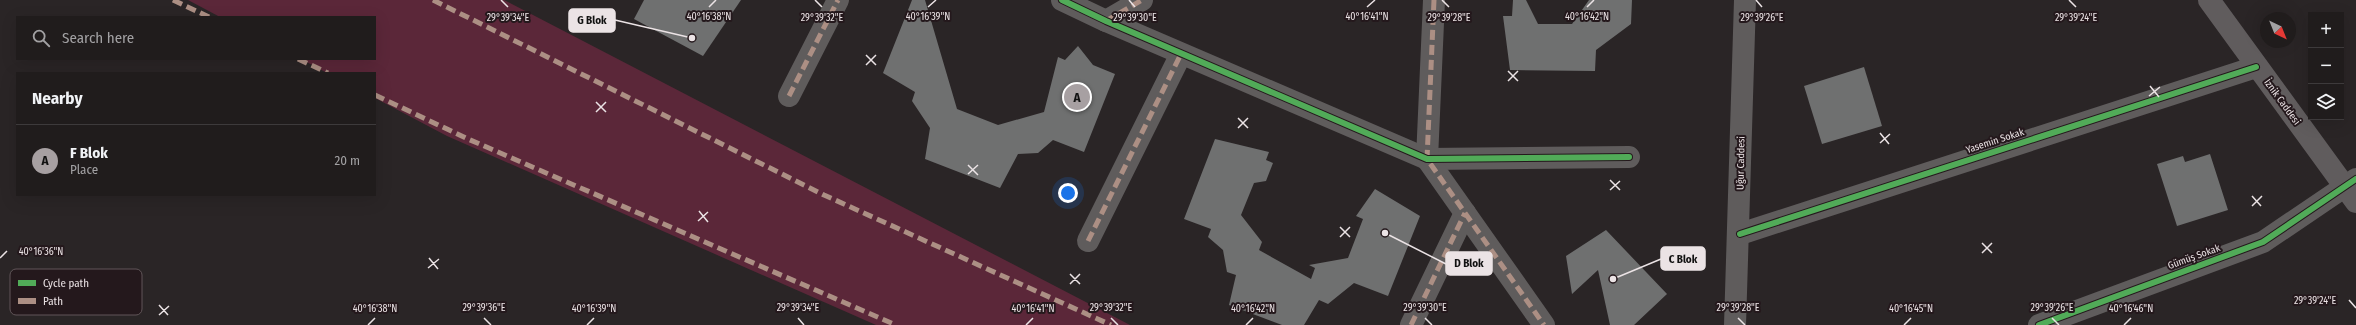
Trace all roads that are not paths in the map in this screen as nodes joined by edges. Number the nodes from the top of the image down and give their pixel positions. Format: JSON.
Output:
{"nodes":[{"id":1,"x":838,"y":0,"type":"edge"},
{"id":2,"x":1062,"y":0,"type":"edge"},
{"id":3,"x":1142,"y":0,"type":"edge"},
{"id":4,"x":1434,"y":0,"type":"edge"},
{"id":5,"x":1745,"y":0,"type":"edge"},
{"id":6,"x":2209,"y":0,"type":"edge"},
{"id":7,"x":1106,"y":21,"type":"junction"},
{"id":8,"x":1181,"y":54,"type":"junction"},
{"id":9,"x":2256,"y":67,"type":"junction"},
{"id":10,"x":789,"y":96,"type":"dead end"},
{"id":11,"x":1629,"y":158,"type":"dead end"},
{"id":12,"x":1426,"y":159,"type":"junction"},
{"id":13,"x":2352,"y":190,"type":"edge"},
{"id":14,"x":1465,"y":213,"type":"junction"},
{"id":15,"x":1740,"y":234,"type":"junction"},
{"id":16,"x":1088,"y":241,"type":"dead end"},
{"id":17,"x":1411,"y":325,"type":"edge"},
{"id":18,"x":1544,"y":325,"type":"edge"},
{"id":19,"x":1735,"y":325,"type":"edge"},
{"id":20,"x":2039,"y":325,"type":"edge"}],
"edges":[{"from":1,"to":10,"type":"street"},
{"from":2,"to":7,"type":"street"},
{"from":3,"to":7,"type":"street"},
{"from":4,"to":12,"type":"street"},
{"from":5,"to":15,"type":"street","name":"Uğur Caddesi"},
{"from":6,"to":9,"type":"main road","name":"İznik Caddesi"},
{"from":7,"to":8,"type":"street"},
{"from":8,"to":12,"type":"street"},
{"from":8,"to":16,"type":"street"},
{"from":9,"to":13,"type":"main road","name":"İznik Caddesi"},
{"from":9,"to":15,"type":"street","name":"Yasemin Sokak"},
{"from":11,"to":12,"type":"street"},
{"from":12,"to":14,"type":"street"},
{"from":13,"to":20,"type":"street","name":"Gümüş Sokak"},
{"from":14,"to":17,"type":"street"},
{"from":14,"to":18,"type":"street"},
{"from":15,"to":19,"type":"street","name":"Uğur Caddesi"}]}
